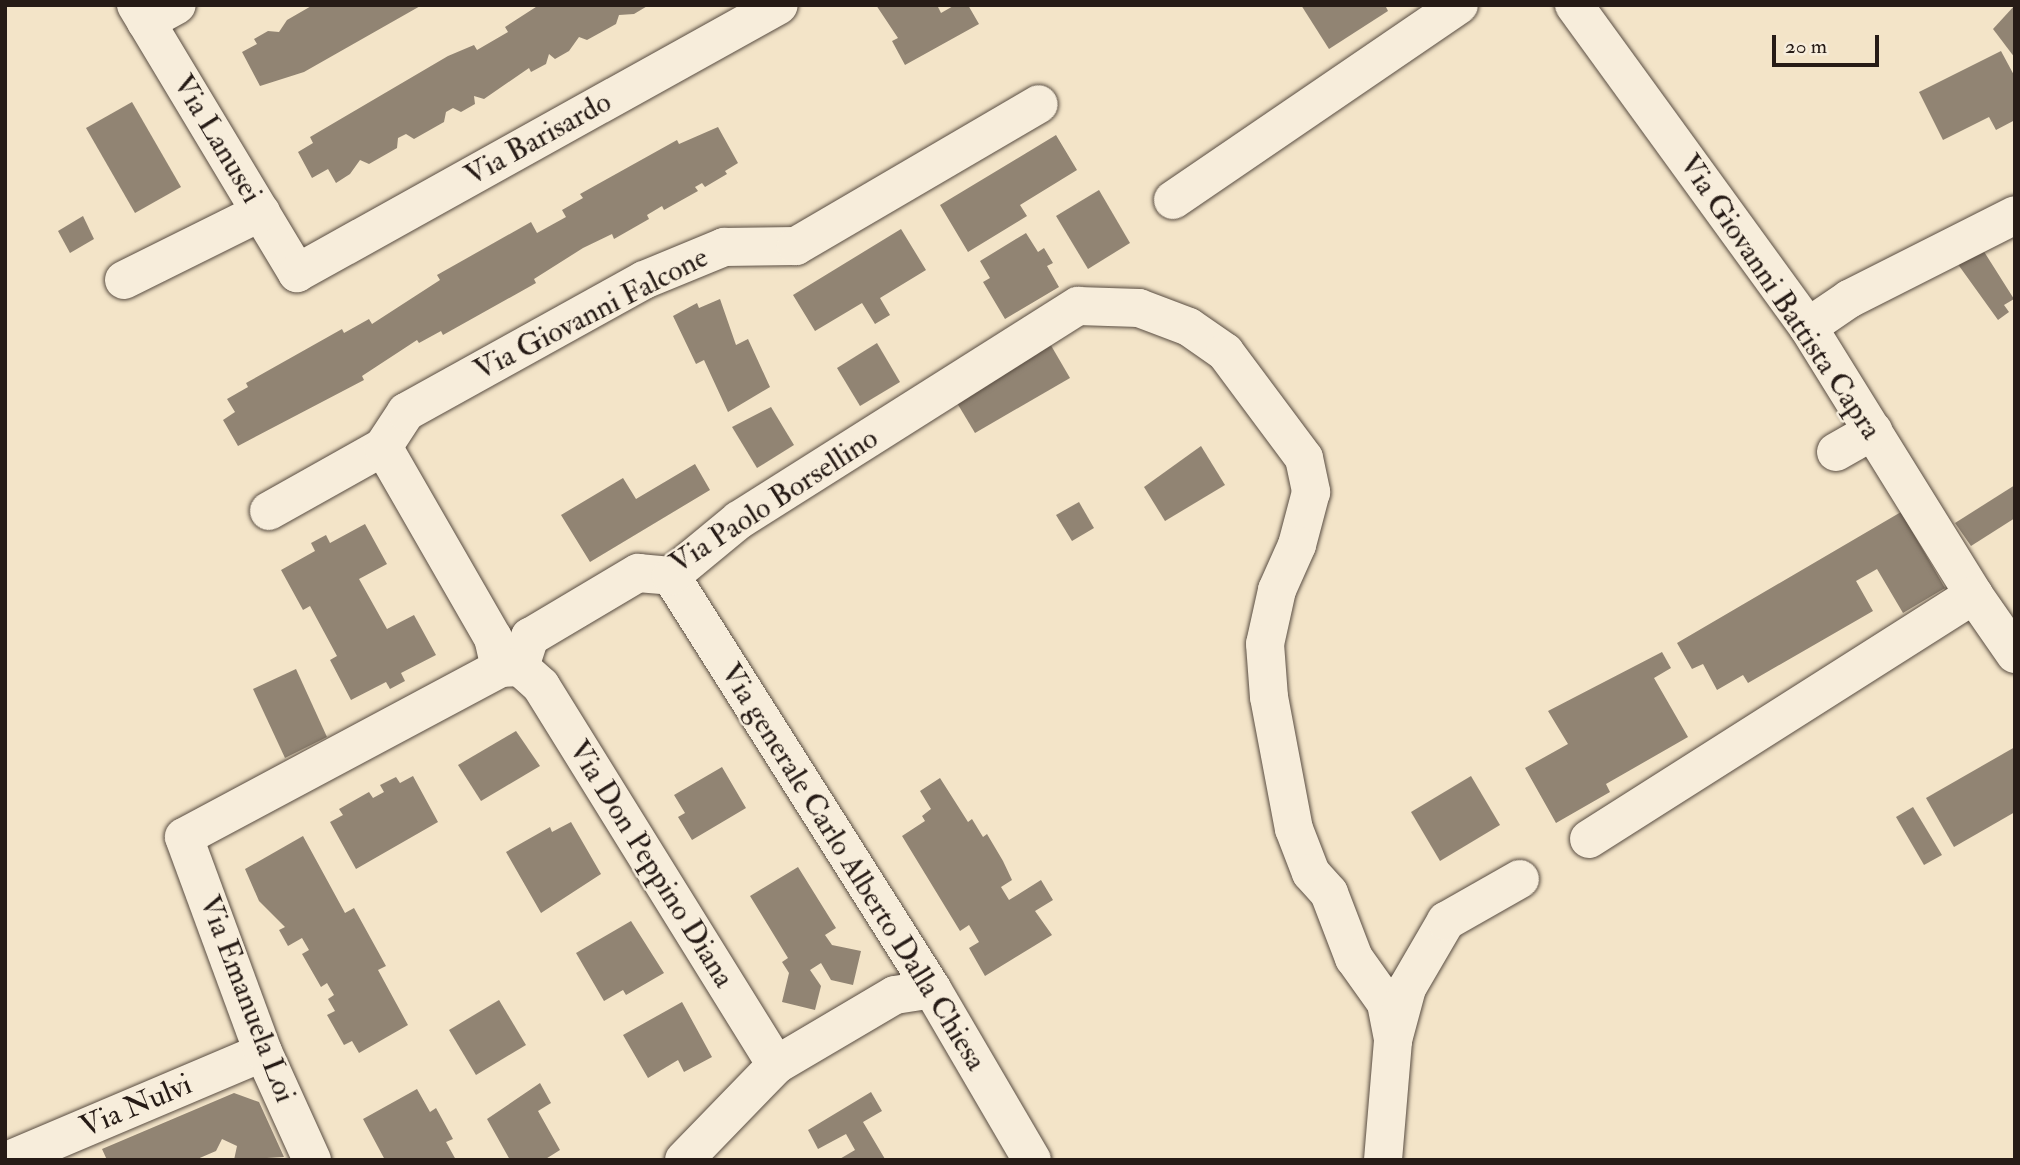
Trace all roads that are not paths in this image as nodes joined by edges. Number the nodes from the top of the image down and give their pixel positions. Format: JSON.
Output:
{"nodes":[{"id":1,"x":779,"y":5,"type":"edge"},
{"id":2,"x":1459,"y":5,"type":"edge"},
{"id":3,"x":1574,"y":5,"type":"edge"},
{"id":4,"x":153,"y":11,"type":"edge"},
{"id":5,"x":1040,"y":104,"type":"dead end"},
{"id":6,"x":1173,"y":200,"type":"dead end"},
{"id":7,"x":261,"y":212,"type":"junction"},
{"id":8,"x":2015,"y":215,"type":"edge"},
{"id":9,"x":297,"y":274,"type":"joint"},
{"id":10,"x":124,"y":280,"type":"dead end"},
{"id":11,"x":1808,"y":327,"type":"junction"},
{"id":12,"x":1873,"y":431,"type":"junction"},
{"id":13,"x":383,"y":447,"type":"junction"},
{"id":14,"x":1836,"y":452,"type":"dead end"},
{"id":15,"x":269,"y":511,"type":"dead end"},
{"id":16,"x":671,"y":576,"type":"junction"},
{"id":17,"x":1974,"y":595,"type":"junction"},
{"id":18,"x":2015,"y":654,"type":"edge"},
{"id":19,"x":510,"y":668,"type":"junction"},
{"id":20,"x":1589,"y":839,"type":"dead end"},
{"id":21,"x":1520,"y":878,"type":"dead end"},
{"id":22,"x":932,"y":989,"type":"junction"},
{"id":23,"x":1392,"y":1040,"type":"junction"},
{"id":24,"x":263,"y":1052,"type":"junction"},
{"id":25,"x":776,"y":1065,"type":"junction"},
{"id":26,"x":9,"y":1160,"type":"edge"},
{"id":27,"x":312,"y":1160,"type":"edge"},
{"id":28,"x":684,"y":1160,"type":"edge"},
{"id":29,"x":1032,"y":1160,"type":"edge"},
{"id":30,"x":1383,"y":1160,"type":"edge"}],
"edges":[{"from":1,"to":9,"type":"street","name":"Via Barisardo"},
{"from":2,"to":6,"type":"street"},
{"from":3,"to":11,"type":"street","name":"Via Giovanni Battista Capra"},
{"from":4,"to":7,"type":"street","name":"Via Lanusei"},
{"from":5,"to":13,"type":"street","name":"Via Giovanni Falcone"},
{"from":7,"to":9,"type":"street","name":"Via Lanusei"},
{"from":7,"to":10,"type":"street"},
{"from":8,"to":11,"type":"street"},
{"from":11,"to":12,"type":"street","name":"Via Giovanni Battista Capra"},
{"from":12,"to":14,"type":"street"},
{"from":12,"to":17,"type":"street","name":"Via Giovanni Battista Capra"},
{"from":13,"to":15,"type":"street","name":"Via Giovanni Falcone"},
{"from":13,"to":19,"type":"street"},
{"from":16,"to":19,"type":"street","name":"Via Paolo Borsellino"},
{"from":16,"to":22,"type":"street","name":"Via generale Carlo Alberto Dalla Chiesa"},
{"from":16,"to":23,"type":"street","name":"Via Paolo Borsellino"},
{"from":17,"to":18,"type":"street","name":"Via Giovanni Battista Capra"},
{"from":17,"to":20,"type":"street"},
{"from":19,"to":24,"type":"street","name":"Via Emanuela Loi"},
{"from":19,"to":25,"type":"street","name":"Via Don Peppino Diana"},
{"from":21,"to":23,"type":"street"},
{"from":22,"to":25,"type":"street"},
{"from":22,"to":29,"type":"street","name":"Via generale Carlo Alberto Dalla Chiesa"},
{"from":23,"to":30,"type":"street"},
{"from":24,"to":26,"type":"street","name":"Via Nulvi"},
{"from":24,"to":27,"type":"street","name":"Via Emanuela Loi"},
{"from":25,"to":28,"type":"street"}]}
